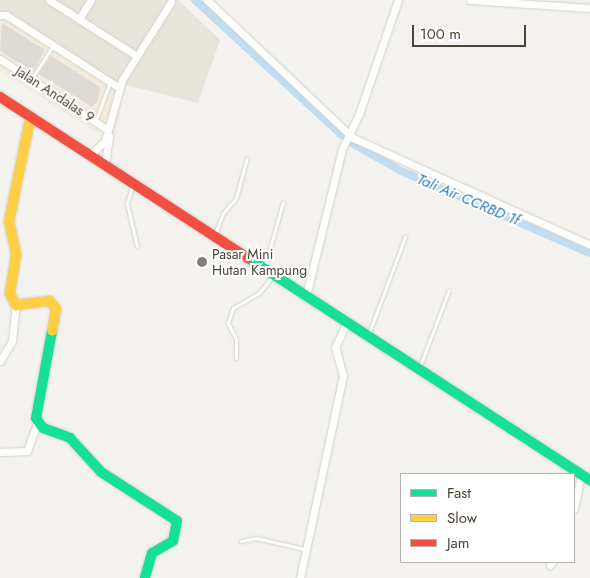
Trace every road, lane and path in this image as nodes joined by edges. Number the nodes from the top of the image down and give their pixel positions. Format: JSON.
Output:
{"nodes":[{"id":1,"x":49,"y":0,"type":"edge"},
{"id":2,"x":91,"y":0,"type":"edge"},
{"id":3,"x":207,"y":0,"type":"edge"},
{"id":4,"x":398,"y":0,"type":"edge"},
{"id":5,"x":470,"y":0,"type":"edge"},
{"id":6,"x":171,"y":2,"type":"dead end"},
{"id":7,"x":590,"y":8,"type":"edge"},
{"id":8,"x":0,"y":15,"type":"edge"},
{"id":9,"x":79,"y":19,"type":"junction"},
{"id":10,"x":53,"y":45,"type":"junction"},
{"id":11,"x":137,"y":56,"type":"junction"},
{"id":12,"x":0,"y":59,"type":"edge"},
{"id":13,"x":32,"y":79,"type":"junction"},
{"id":14,"x":110,"y":81,"type":"junction"},
{"id":15,"x":118,"y":87,"type":"junction"},
{"id":16,"x":0,"y":97,"type":"edge"},
{"id":17,"x":30,"y":119,"type":"junction"},
{"id":18,"x":96,"y":120,"type":"junction"},
{"id":19,"x":108,"y":130,"type":"junction"},
{"id":20,"x":350,"y":133,"type":"junction"},
{"id":21,"x":90,"y":155,"type":"junction"},
{"id":22,"x":247,"y":158,"type":"dead end"},
{"id":23,"x":105,"y":165,"type":"junction"},
{"id":24,"x":133,"y":184,"type":"junction"},
{"id":25,"x":283,"y":202,"type":"dead end"},
{"id":26,"x":214,"y":237,"type":"junction"},
{"id":27,"x":405,"y":237,"type":"dead end"},
{"id":28,"x":590,"y":245,"type":"edge"},
{"id":29,"x":137,"y":246,"type":"dead end"},
{"id":30,"x":264,"y":269,"type":"junction"},
{"id":31,"x":274,"y":275,"type":"junction"},
{"id":32,"x":449,"y":290,"type":"dead end"},
{"id":33,"x":306,"y":296,"type":"junction"},
{"id":34,"x":16,"y":305,"type":"junction"},
{"id":35,"x":346,"y":322,"type":"junction"},
{"id":36,"x":368,"y":336,"type":"junction"},
{"id":37,"x":236,"y":358,"type":"dead end"},
{"id":38,"x":0,"y":361,"type":"edge"},
{"id":39,"x":419,"y":369,"type":"junction"},
{"id":40,"x":38,"y":423,"type":"junction"},
{"id":41,"x":0,"y":452,"type":"edge"},
{"id":42,"x":586,"y":478,"type":"edge"},
{"id":43,"x":575,"y":506,"type":"edge"},
{"id":44,"x":242,"y":541,"type":"dead end"},
{"id":45,"x":306,"y":549,"type":"junction"},
{"id":46,"x":145,"y":578,"type":"edge"},
{"id":47,"x":300,"y":578,"type":"edge"}],
"edges":[{"from":1,"to":9,"type":"street"},
{"from":2,"to":9,"type":"street"},
{"from":3,"to":20,"type":"street"},
{"from":4,"to":20,"type":"street"},
{"from":5,"to":7,"type":"street"},
{"from":6,"to":11,"type":"street"},
{"from":8,"to":10,"type":"street"},
{"from":9,"to":11,"type":"street"},
{"from":10,"to":13,"type":"lane"},
{"from":10,"to":14,"type":"street"},
{"from":11,"to":15,"type":"street"},
{"from":12,"to":13,"type":"street","name":"Jalan Andalas 9"},
{"from":13,"to":18,"type":"street","name":"Jalan Andalas 9"},
{"from":14,"to":15,"type":"street"},
{"from":14,"to":18,"type":"lane"},
{"from":15,"to":19,"type":"street"},
{"from":16,"to":17,"type":"main road"},
{"from":17,"to":21,"type":"main road"},
{"from":17,"to":34,"type":"main road"},
{"from":18,"to":19,"type":"street","name":"Jalan Andalas 9"},
{"from":19,"to":21,"type":"street"},
{"from":19,"to":23,"type":"street"},
{"from":20,"to":28,"type":"street"},
{"from":20,"to":33,"type":"street"},
{"from":21,"to":23,"type":"main road"},
{"from":22,"to":26,"type":"lane"},
{"from":23,"to":24,"type":"main road"},
{"from":24,"to":26,"type":"main road"},
{"from":24,"to":29,"type":"lane"},
{"from":25,"to":30,"type":"lane"},
{"from":26,"to":30,"type":"main road"},
{"from":27,"to":36,"type":"lane"},
{"from":30,"to":31,"type":"main road"},
{"from":31,"to":33,"type":"main road"},
{"from":31,"to":37,"type":"lane"},
{"from":32,"to":39,"type":"lane"},
{"from":33,"to":35,"type":"main road"},
{"from":34,"to":38,"type":"street"},
{"from":34,"to":40,"type":"main road"},
{"from":35,"to":36,"type":"main road"},
{"from":35,"to":45,"type":"street"},
{"from":36,"to":39,"type":"main road"},
{"from":39,"to":42,"type":"main road"},
{"from":40,"to":41,"type":"street"},
{"from":40,"to":46,"type":"main road"},
{"from":42,"to":43,"type":"street"},
{"from":44,"to":45,"type":"lane"},
{"from":45,"to":47,"type":"street"}]}
